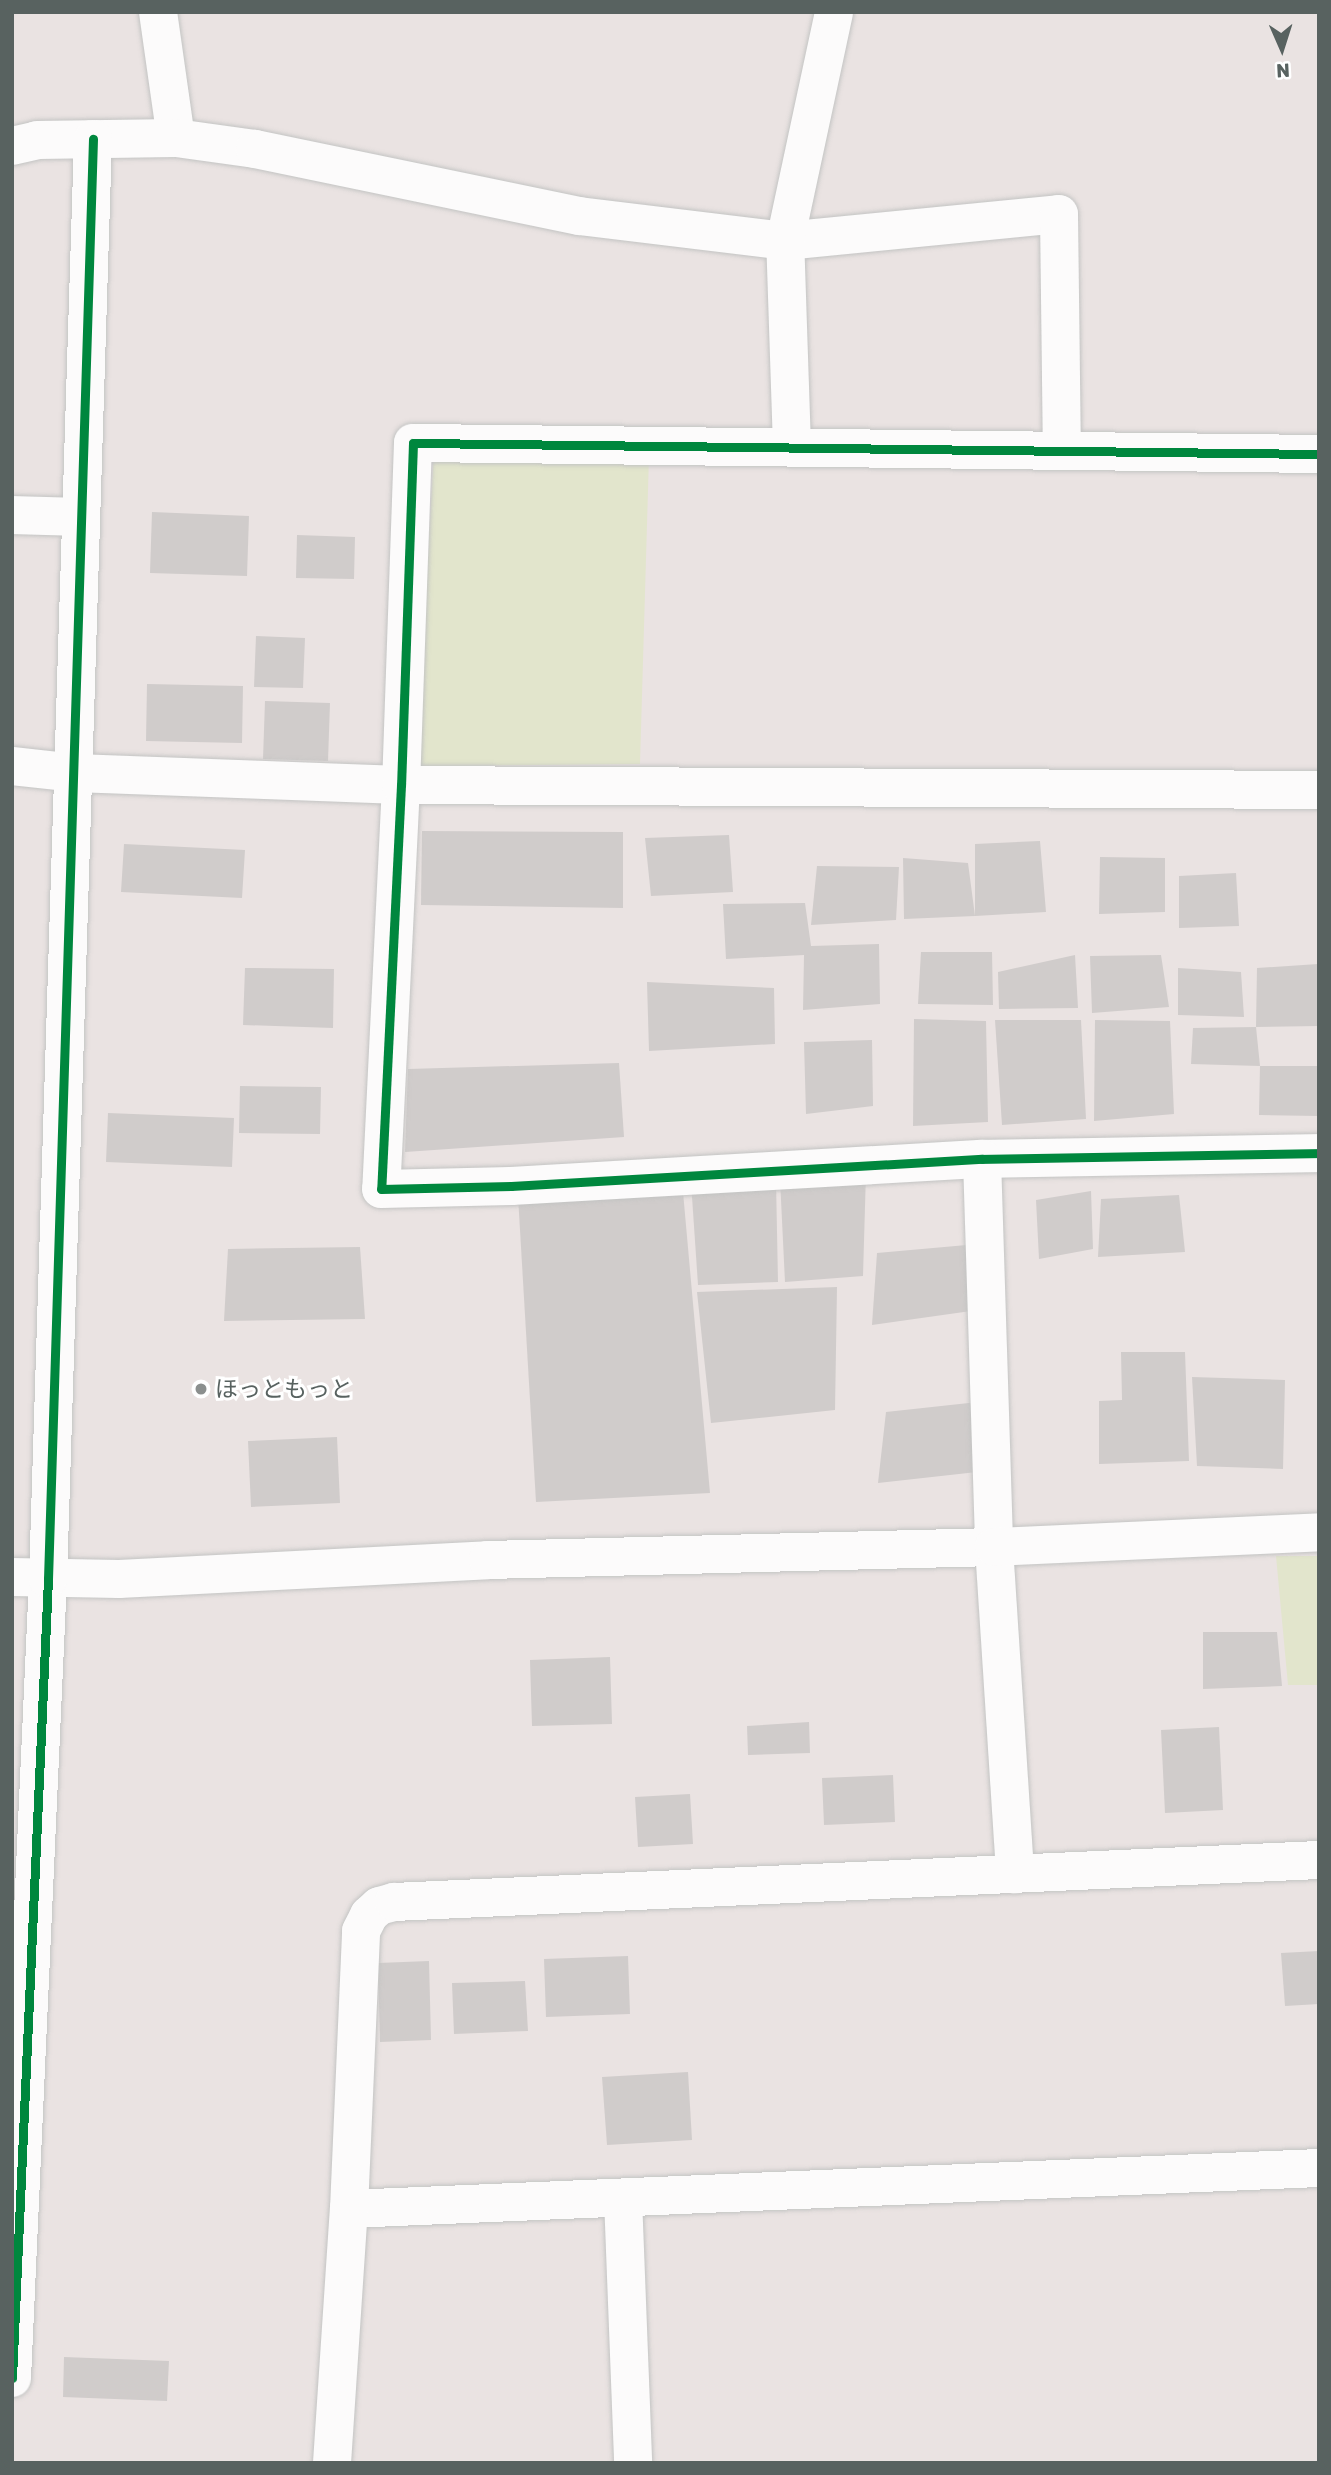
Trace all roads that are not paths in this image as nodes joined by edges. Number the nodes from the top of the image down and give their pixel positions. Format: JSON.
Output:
{"nodes":[{"id":1,"x":158,"y":12,"type":"edge"},
{"id":2,"x":834,"y":12,"type":"edge"},
{"id":3,"x":176,"y":138,"type":"junction"},
{"id":4,"x":93,"y":139,"type":"junction"},
{"id":5,"x":12,"y":146,"type":"edge"},
{"id":6,"x":785,"y":241,"type":"junction"},
{"id":7,"x":792,"y":447,"type":"junction"},
{"id":8,"x":1062,"y":450,"type":"junction"},
{"id":9,"x":1319,"y":454,"type":"edge"},
{"id":10,"x":12,"y":515,"type":"edge"},
{"id":11,"x":80,"y":517,"type":"junction"},
{"id":12,"x":12,"y":766,"type":"edge"},
{"id":13,"x":75,"y":773,"type":"junction"},
{"id":14,"x":401,"y":785,"type":"junction"},
{"id":15,"x":1319,"y":790,"type":"edge"},
{"id":16,"x":1319,"y":1153,"type":"edge"},
{"id":17,"x":982,"y":1159,"type":"junction"},
{"id":18,"x":1319,"y":1532,"type":"edge"},
{"id":19,"x":993,"y":1547,"type":"junction"},
{"id":20,"x":30,"y":1578,"type":"edge"},
{"id":21,"x":1319,"y":1860,"type":"edge"},
{"id":22,"x":1015,"y":1874,"type":"junction"},
{"id":23,"x":1319,"y":2168,"type":"edge"},
{"id":24,"x":623,"y":2198,"type":"junction"},
{"id":25,"x":349,"y":2209,"type":"junction"},
{"id":26,"x":12,"y":2378,"type":"edge"},
{"id":27,"x":332,"y":2463,"type":"edge"},
{"id":28,"x":633,"y":2463,"type":"edge"}],
"edges":[{"from":1,"to":3,"type":"street"},
{"from":2,"to":6,"type":"street"},
{"from":3,"to":4,"type":"street"},
{"from":3,"to":6,"type":"street"},
{"from":4,"to":5,"type":"street"},
{"from":4,"to":11,"type":"street"},
{"from":6,"to":7,"type":"street"},
{"from":6,"to":8,"type":"street"},
{"from":7,"to":8,"type":"street"},
{"from":7,"to":14,"type":"street"},
{"from":8,"to":9,"type":"street"},
{"from":10,"to":11,"type":"street"},
{"from":11,"to":13,"type":"street"},
{"from":12,"to":13,"type":"street"},
{"from":13,"to":14,"type":"street"},
{"from":13,"to":20,"type":"street"},
{"from":14,"to":15,"type":"street"},
{"from":14,"to":17,"type":"street"},
{"from":16,"to":17,"type":"street"},
{"from":17,"to":19,"type":"street"},
{"from":18,"to":19,"type":"street"},
{"from":19,"to":20,"type":"street"},
{"from":19,"to":22,"type":"street"},
{"from":20,"to":26,"type":"street"},
{"from":21,"to":22,"type":"street"},
{"from":22,"to":25,"type":"street"},
{"from":23,"to":24,"type":"street"},
{"from":24,"to":25,"type":"street"},
{"from":24,"to":28,"type":"street"},
{"from":25,"to":27,"type":"street"}]}
